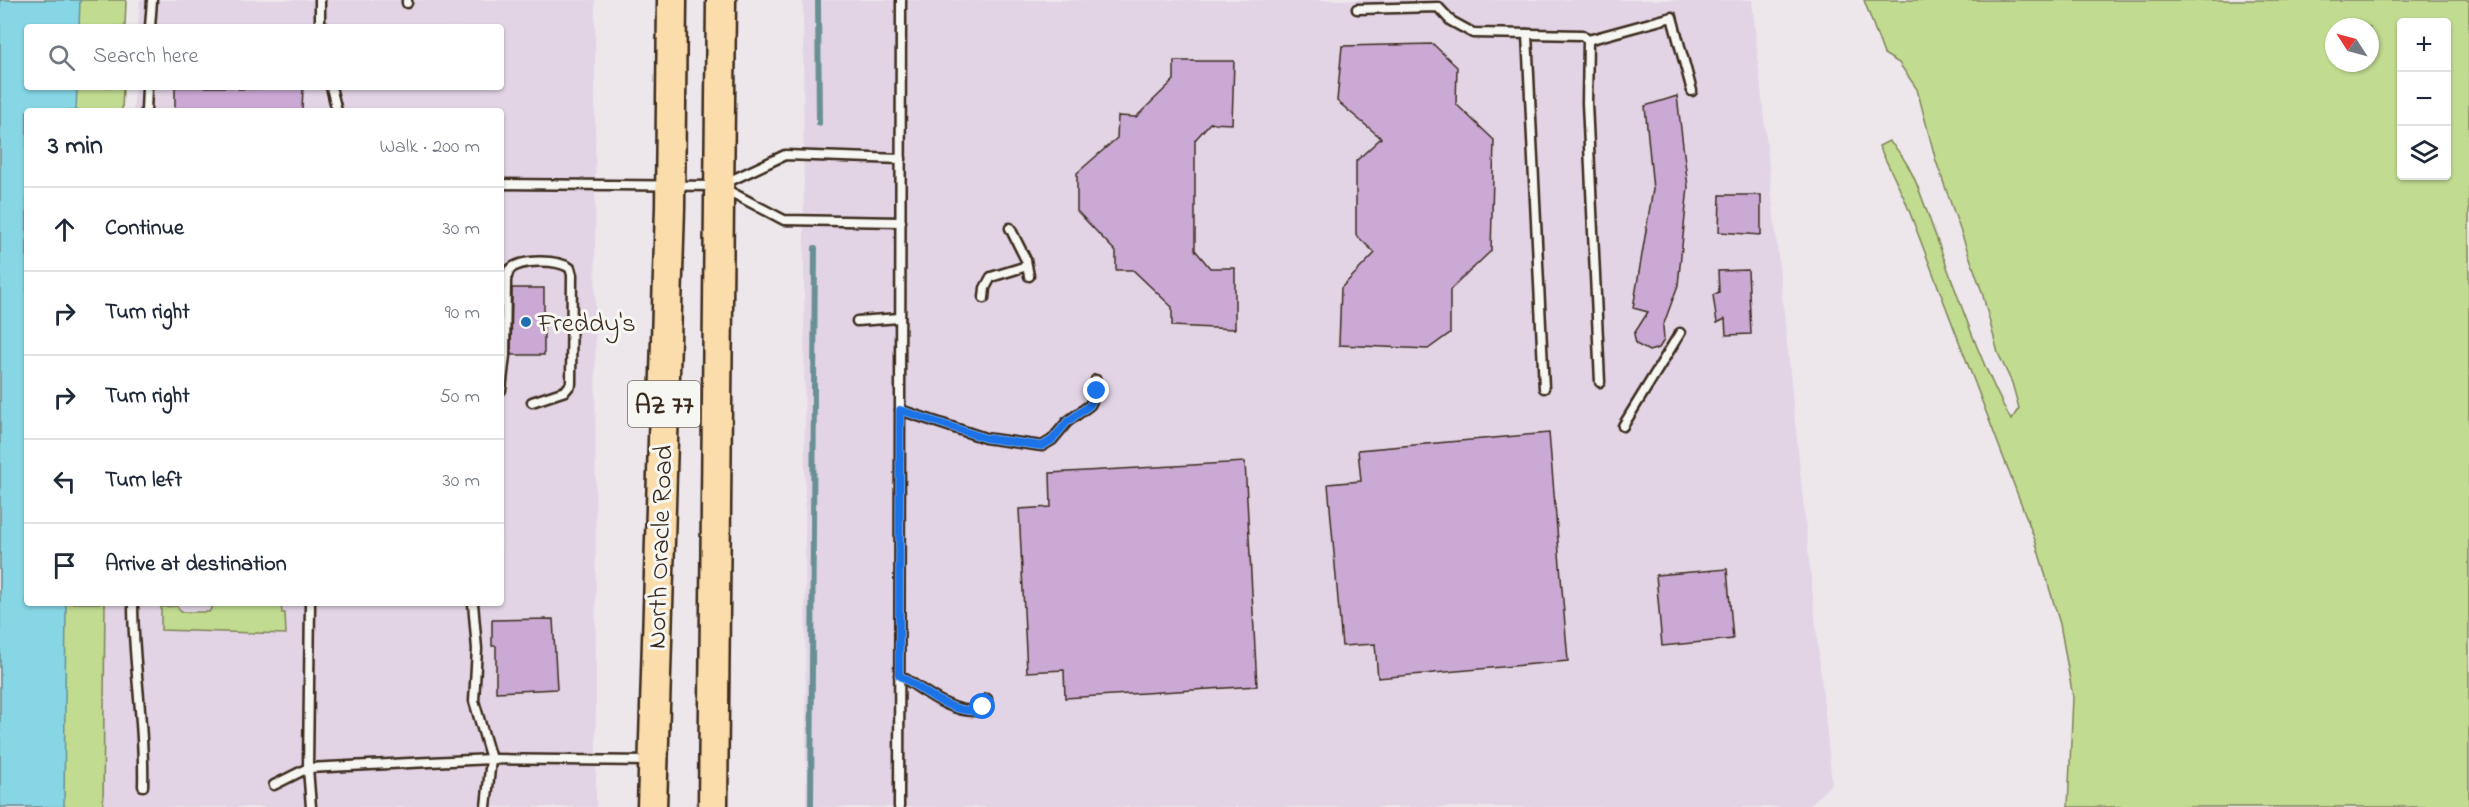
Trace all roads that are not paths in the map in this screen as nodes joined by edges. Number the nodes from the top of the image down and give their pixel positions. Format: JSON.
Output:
{"nodes":[{"id":1,"x":152,"y":0,"type":"edge"},
{"id":2,"x":320,"y":0,"type":"edge"},
{"id":3,"x":672,"y":0,"type":"edge"},
{"id":4,"x":721,"y":0,"type":"edge"},
{"id":5,"x":901,"y":0,"type":"edge"},
{"id":6,"x":1357,"y":9,"type":"dead end"},
{"id":7,"x":150,"y":24,"type":"edge"},
{"id":8,"x":320,"y":24,"type":"edge"},
{"id":9,"x":1527,"y":34,"type":"junction"},
{"id":10,"x":1588,"y":40,"type":"junction"},
{"id":11,"x":147,"y":90,"type":"edge"},
{"id":12,"x":332,"y":90,"type":"edge"},
{"id":13,"x":1692,"y":91,"type":"dead end"},
{"id":14,"x":146,"y":108,"type":"edge"},
{"id":15,"x":335,"y":108,"type":"edge"},
{"id":16,"x":901,"y":159,"type":"junction"},
{"id":17,"x":504,"y":184,"type":"edge"},
{"id":18,"x":670,"y":186,"type":"junction"},
{"id":19,"x":719,"y":186,"type":"junction"},
{"id":20,"x":901,"y":222,"type":"junction"},
{"id":21,"x":1010,"y":228,"type":"dead end"},
{"id":22,"x":1027,"y":266,"type":"junction"},
{"id":23,"x":1029,"y":276,"type":"dead end"},
{"id":24,"x":984,"y":298,"type":"dead end"},
{"id":25,"x":900,"y":318,"type":"junction"},
{"id":26,"x":857,"y":321,"type":"dead end"},
{"id":27,"x":1680,"y":333,"type":"dead end"},
{"id":28,"x":504,"y":364,"type":"edge"},
{"id":29,"x":1096,"y":380,"type":"dead end"},
{"id":30,"x":1600,"y":382,"type":"dead end"},
{"id":31,"x":1544,"y":388,"type":"dead end"},
{"id":32,"x":532,"y":402,"type":"dead end"},
{"id":33,"x":900,"y":410,"type":"junction"},
{"id":34,"x":1623,"y":426,"type":"dead end"},
{"id":35,"x":134,"y":606,"type":"edge"},
{"id":36,"x":310,"y":606,"type":"edge"},
{"id":37,"x":472,"y":606,"type":"edge"},
{"id":38,"x":899,"y":675,"type":"junction"},
{"id":39,"x":987,"y":699,"type":"dead end"},
{"id":40,"x":491,"y":759,"type":"junction"},
{"id":41,"x":652,"y":762,"type":"junction"},
{"id":42,"x":308,"y":768,"type":"junction"},
{"id":43,"x":274,"y":785,"type":"dead end"},
{"id":44,"x":142,"y":786,"type":"dead end"},
{"id":45,"x":311,"y":807,"type":"edge"},
{"id":46,"x":486,"y":807,"type":"edge"},
{"id":47,"x":652,"y":807,"type":"edge"},
{"id":48,"x":713,"y":807,"type":"edge"},
{"id":49,"x":899,"y":807,"type":"edge"}],
"edges":[{"from":1,"to":7,"type":"lane"},
{"from":2,"to":8,"type":"lane"},
{"from":3,"to":18,"type":"highway","name":"North Oracle Road","number":"AZ 77"},
{"from":4,"to":19,"type":"highway","name":"North Oracle Road","number":"AZ 77"},
{"from":5,"to":16,"type":"lane"},
{"from":6,"to":9,"type":"lane"},
{"from":9,"to":10,"type":"lane"},
{"from":9,"to":31,"type":"lane"},
{"from":10,"to":13,"type":"lane"},
{"from":10,"to":30,"type":"lane"},
{"from":11,"to":14,"type":"lane"},
{"from":12,"to":15,"type":"lane"},
{"from":16,"to":19,"type":"lane"},
{"from":16,"to":20,"type":"lane"},
{"from":17,"to":18,"type":"lane"},
{"from":18,"to":19,"type":"lane"},
{"from":18,"to":41,"type":"highway","name":"North Oracle Road","number":"AZ 77"},
{"from":19,"to":20,"type":"lane"},
{"from":19,"to":48,"type":"highway","name":"North Oracle Road","number":"AZ 77"},
{"from":20,"to":25,"type":"lane"},
{"from":21,"to":22,"type":"lane"},
{"from":22,"to":23,"type":"lane"},
{"from":22,"to":24,"type":"lane"},
{"from":25,"to":26,"type":"lane"},
{"from":25,"to":33,"type":"lane"},
{"from":27,"to":34,"type":"lane"},
{"from":28,"to":32,"type":"lane"},
{"from":29,"to":33,"type":"lane"},
{"from":33,"to":38,"type":"lane"},
{"from":35,"to":44,"type":"lane"},
{"from":36,"to":42,"type":"lane"},
{"from":37,"to":40,"type":"lane"},
{"from":38,"to":39,"type":"lane"},
{"from":38,"to":49,"type":"lane"},
{"from":40,"to":41,"type":"lane"},
{"from":40,"to":42,"type":"lane"},
{"from":40,"to":46,"type":"lane"},
{"from":41,"to":47,"type":"highway","name":"North Oracle Road","number":"AZ 77"},
{"from":42,"to":43,"type":"lane"},
{"from":42,"to":45,"type":"lane"}]}
